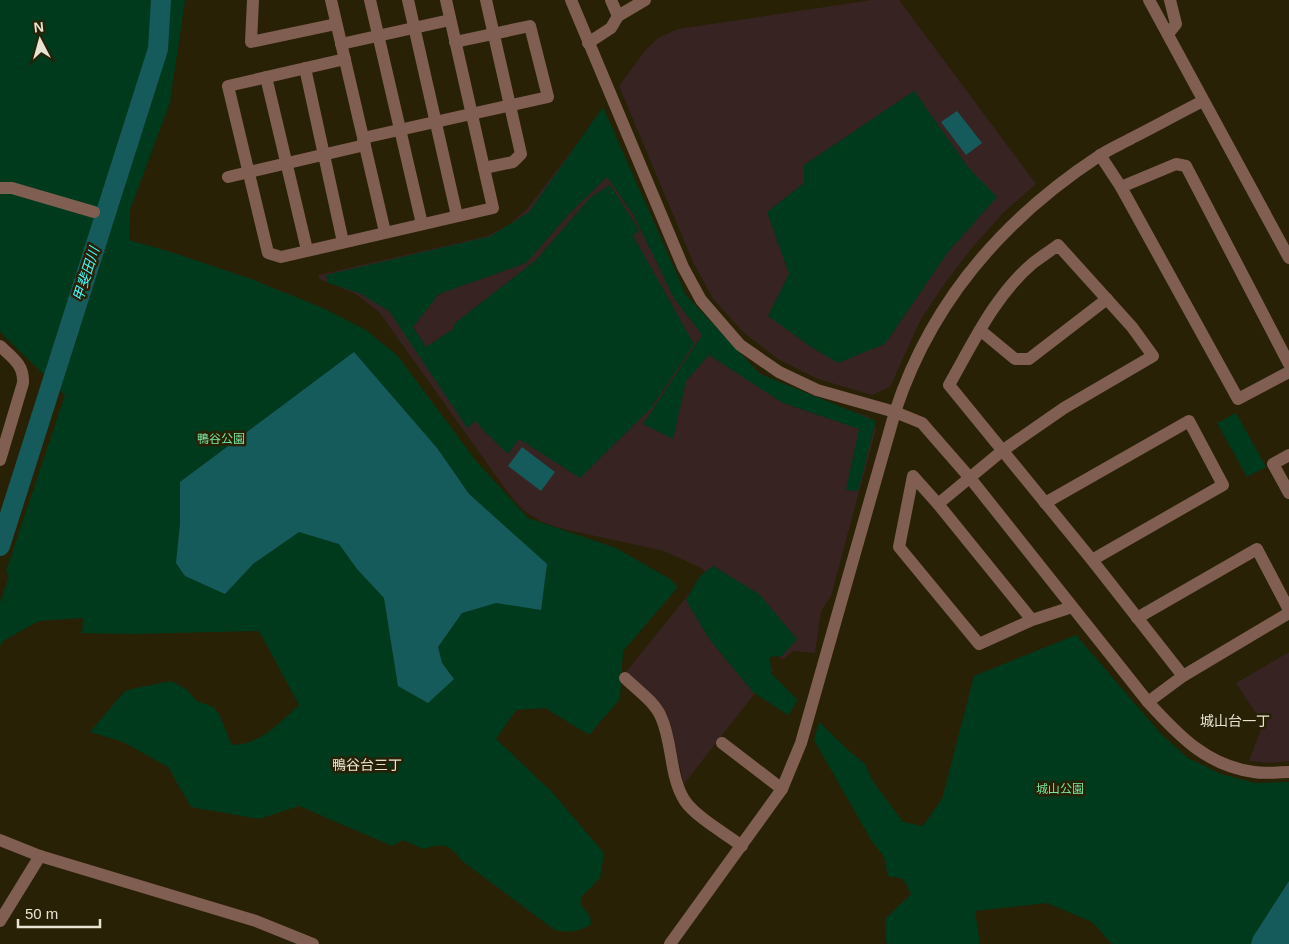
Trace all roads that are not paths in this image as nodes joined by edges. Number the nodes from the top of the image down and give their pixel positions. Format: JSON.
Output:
{"nodes":[{"id":1,"x":253,"y":0,"type":"edge"},
{"id":2,"x":331,"y":0,"type":"edge"},
{"id":3,"x":370,"y":0,"type":"edge"},
{"id":4,"x":408,"y":0,"type":"edge"},
{"id":5,"x":446,"y":0,"type":"edge"},
{"id":6,"x":486,"y":0,"type":"edge"},
{"id":7,"x":571,"y":0,"type":"edge"},
{"id":8,"x":612,"y":0,"type":"edge"},
{"id":9,"x":645,"y":0,"type":"edge"},
{"id":10,"x":1149,"y":0,"type":"edge"},
{"id":11,"x":1170,"y":0,"type":"edge"},
{"id":12,"x":618,"y":16,"type":"junction"},
{"id":13,"x":450,"y":20,"type":"junction"},
{"id":14,"x":336,"y":24,"type":"junction"},
{"id":15,"x":414,"y":27,"type":"junction"},
{"id":16,"x":494,"y":34,"type":"junction"},
{"id":17,"x":1168,"y":34,"type":"junction"},
{"id":18,"x":379,"y":35,"type":"junction"},
{"id":19,"x":455,"y":42,"type":"junction"},
{"id":20,"x":588,"y":43,"type":"junction"},
{"id":21,"x":341,"y":44,"type":"junction"},
{"id":22,"x":345,"y":59,"type":"junction"},
{"id":23,"x":305,"y":68,"type":"junction"},
{"id":24,"x":266,"y":77,"type":"junction"},
{"id":25,"x":1203,"y":101,"type":"junction"},
{"id":26,"x":510,"y":106,"type":"junction"},
{"id":27,"x":472,"y":115,"type":"junction"},
{"id":28,"x":436,"y":122,"type":"junction"},
{"id":29,"x":401,"y":130,"type":"junction"},
{"id":30,"x":364,"y":142,"type":"junction"},
{"id":31,"x":324,"y":155,"type":"junction"},
{"id":32,"x":1100,"y":155,"type":"junction"},
{"id":33,"x":286,"y":164,"type":"junction"},
{"id":34,"x":484,"y":168,"type":"junction"},
{"id":35,"x":249,"y":173,"type":"junction"},
{"id":36,"x":228,"y":177,"type":"dead end"},
{"id":37,"x":1121,"y":187,"type":"junction"},
{"id":38,"x":0,"y":188,"type":"edge"},
{"id":39,"x":94,"y":212,"type":"dead end"},
{"id":40,"x":457,"y":216,"type":"junction"},
{"id":41,"x":422,"y":224,"type":"junction"},
{"id":42,"x":386,"y":232,"type":"junction"},
{"id":43,"x":343,"y":242,"type":"junction"},
{"id":44,"x":307,"y":250,"type":"junction"},
{"id":45,"x":1289,"y":258,"type":"edge"},
{"id":46,"x":1107,"y":299,"type":"junction"},
{"id":47,"x":980,"y":330,"type":"junction"},
{"id":48,"x":0,"y":346,"type":"edge"},
{"id":49,"x":1289,"y":364,"type":"edge"},
{"id":50,"x":1289,"y":372,"type":"edge"},
{"id":51,"x":895,"y":412,"type":"junction"},
{"id":52,"x":1002,"y":451,"type":"junction"},
{"id":53,"x":1289,"y":456,"type":"edge"},
{"id":54,"x":0,"y":460,"type":"edge"},
{"id":55,"x":970,"y":478,"type":"junction"},
{"id":56,"x":1289,"y":493,"type":"edge"},
{"id":57,"x":1046,"y":502,"type":"junction"},
{"id":58,"x":938,"y":504,"type":"junction"},
{"id":59,"x":1092,"y":560,"type":"junction"},
{"id":60,"x":1072,"y":607,"type":"junction"},
{"id":61,"x":1289,"y":612,"type":"edge"},
{"id":62,"x":1137,"y":618,"type":"junction"},
{"id":63,"x":1032,"y":620,"type":"junction"},
{"id":64,"x":1183,"y":676,"type":"junction"},
{"id":65,"x":625,"y":678,"type":"dead end"},
{"id":66,"x":1148,"y":702,"type":"junction"},
{"id":67,"x":722,"y":743,"type":"dead end"},
{"id":68,"x":1289,"y":772,"type":"edge"},
{"id":69,"x":782,"y":789,"type":"junction"},
{"id":70,"x":0,"y":840,"type":"edge"},
{"id":71,"x":742,"y":846,"type":"junction"},
{"id":72,"x":40,"y":856,"type":"junction"},
{"id":73,"x":0,"y":921,"type":"edge"},
{"id":74,"x":313,"y":944,"type":"edge"},
{"id":75,"x":670,"y":944,"type":"edge"}],
"edges":[{"from":1,"to":14,"type":"street"},
{"from":2,"to":14,"type":"street"},
{"from":3,"to":18,"type":"street"},
{"from":4,"to":15,"type":"street"},
{"from":5,"to":13,"type":"street"},
{"from":6,"to":16,"type":"street"},
{"from":7,"to":20,"type":"street"},
{"from":8,"to":12,"type":"street"},
{"from":9,"to":12,"type":"street"},
{"from":10,"to":17,"type":"street"},
{"from":11,"to":17,"type":"street"},
{"from":12,"to":20,"type":"street"},
{"from":13,"to":15,"type":"street"},
{"from":13,"to":19,"type":"street"},
{"from":14,"to":21,"type":"street"},
{"from":15,"to":18,"type":"street"},
{"from":15,"to":28,"type":"street"},
{"from":16,"to":19,"type":"street"},
{"from":16,"to":26,"type":"street"},
{"from":16,"to":26,"type":"street"},
{"from":17,"to":25,"type":"street"},
{"from":18,"to":21,"type":"street"},
{"from":18,"to":29,"type":"street"},
{"from":19,"to":27,"type":"street"},
{"from":20,"to":51,"type":"street"},
{"from":21,"to":22,"type":"street"},
{"from":22,"to":23,"type":"street"},
{"from":22,"to":30,"type":"street"},
{"from":23,"to":24,"type":"street"},
{"from":23,"to":31,"type":"street"},
{"from":24,"to":33,"type":"street"},
{"from":24,"to":35,"type":"street"},
{"from":25,"to":32,"type":"street"},
{"from":25,"to":45,"type":"street"},
{"from":26,"to":27,"type":"street"},
{"from":26,"to":34,"type":"street"},
{"from":27,"to":28,"type":"street"},
{"from":27,"to":34,"type":"street"},
{"from":28,"to":29,"type":"street"},
{"from":28,"to":40,"type":"street"},
{"from":29,"to":30,"type":"street"},
{"from":29,"to":41,"type":"street"},
{"from":30,"to":31,"type":"street"},
{"from":30,"to":42,"type":"street"},
{"from":31,"to":33,"type":"street"},
{"from":31,"to":43,"type":"street"},
{"from":32,"to":37,"type":"street"},
{"from":32,"to":51,"type":"street"},
{"from":33,"to":35,"type":"street"},
{"from":33,"to":44,"type":"street"},
{"from":34,"to":40,"type":"street"},
{"from":35,"to":36,"type":"street"},
{"from":35,"to":44,"type":"street"},
{"from":37,"to":49,"type":"street"},
{"from":37,"to":50,"type":"street"},
{"from":38,"to":39,"type":"street"},
{"from":40,"to":41,"type":"street"},
{"from":41,"to":42,"type":"street"},
{"from":42,"to":43,"type":"street"},
{"from":43,"to":44,"type":"street"},
{"from":46,"to":47,"type":"street"},
{"from":46,"to":47,"type":"street"},
{"from":46,"to":52,"type":"street"},
{"from":47,"to":52,"type":"street"},
{"from":48,"to":54,"type":"street"},
{"from":51,"to":55,"type":"street"},
{"from":51,"to":69,"type":"street"},
{"from":52,"to":55,"type":"street"},
{"from":52,"to":57,"type":"street"},
{"from":53,"to":56,"type":"street"},
{"from":55,"to":58,"type":"street"},
{"from":55,"to":60,"type":"street"},
{"from":57,"to":59,"type":"street"},
{"from":57,"to":59,"type":"street"},
{"from":58,"to":63,"type":"street"},
{"from":58,"to":63,"type":"street"},
{"from":59,"to":62,"type":"street"},
{"from":60,"to":63,"type":"street"},
{"from":60,"to":66,"type":"street"},
{"from":61,"to":62,"type":"street"},
{"from":61,"to":64,"type":"street"},
{"from":62,"to":64,"type":"street"},
{"from":64,"to":66,"type":"street"},
{"from":65,"to":71,"type":"street"},
{"from":66,"to":68,"type":"street"},
{"from":67,"to":69,"type":"street"},
{"from":69,"to":71,"type":"street"},
{"from":70,"to":72,"type":"street"},
{"from":71,"to":75,"type":"street"},
{"from":72,"to":73,"type":"street"},
{"from":72,"to":74,"type":"street"}]}
